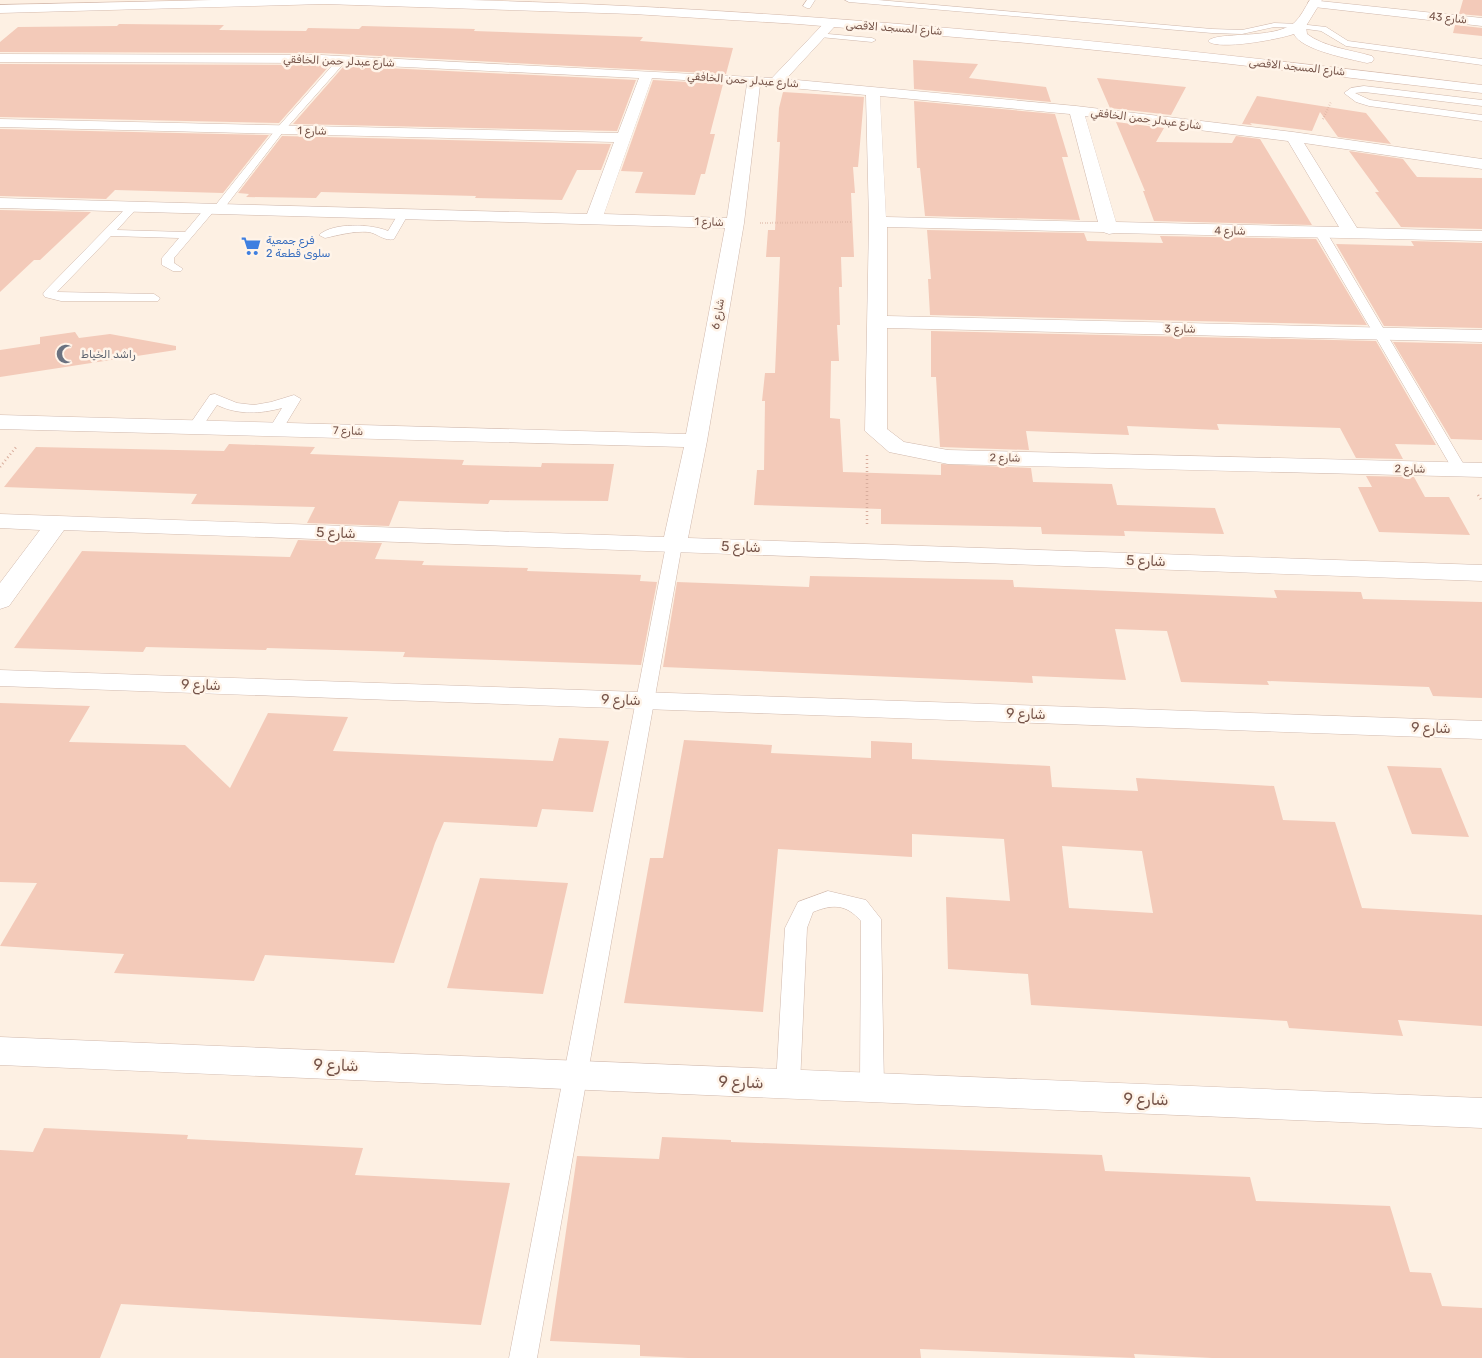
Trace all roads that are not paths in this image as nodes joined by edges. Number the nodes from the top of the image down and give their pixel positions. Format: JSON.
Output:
{"nodes":[{"id":1,"x":0,"y":0,"type":"edge"},
{"id":2,"x":15,"y":0,"type":"edge"},
{"id":3,"x":303,"y":0,"type":"edge"},
{"id":4,"x":326,"y":0,"type":"edge"},
{"id":5,"x":1423,"y":0,"type":"edge"},
{"id":6,"x":1315,"y":2,"type":"edge"},
{"id":7,"x":809,"y":3,"type":"edge"},
{"id":8,"x":846,"y":4,"type":"edge"},
{"id":9,"x":756,"y":5,"type":"dead end"},
{"id":10,"x":793,"y":5,"type":"dead end"},
{"id":11,"x":602,"y":8,"type":"junction"},
{"id":12,"x":826,"y":8,"type":"dead end"},
{"id":13,"x":0,"y":10,"type":"edge"},
{"id":14,"x":1415,"y":14,"type":"junction"},
{"id":15,"x":1482,"y":22,"type":"edge"},
{"id":16,"x":831,"y":23,"type":"junction"},
{"id":17,"x":1066,"y":26,"type":"junction"},
{"id":18,"x":1298,"y":26,"type":"junction"},
{"id":19,"x":961,"y":32,"type":"junction"},
{"id":20,"x":820,"y":35,"type":"junction"},
{"id":21,"x":872,"y":40,"type":"dead end"},
{"id":22,"x":1215,"y":41,"type":"junction"},
{"id":23,"x":1283,"y":48,"type":"dead end"},
{"id":24,"x":1301,"y":51,"type":"dead end"},
{"id":25,"x":0,"y":58,"type":"edge"},
{"id":26,"x":1367,"y":58,"type":"junction"},
{"id":27,"x":342,"y":60,"type":"junction"},
{"id":28,"x":1482,"y":62,"type":"edge"},
{"id":29,"x":1482,"y":72,"type":"edge"},
{"id":30,"x":647,"y":74,"type":"junction"},
{"id":31,"x":754,"y":81,"type":"junction"},
{"id":32,"x":776,"y":82,"type":"junction"},
{"id":33,"x":1461,"y":86,"type":"junction"},
{"id":34,"x":1482,"y":89,"type":"edge"},
{"id":35,"x":873,"y":90,"type":"junction"},
{"id":36,"x":1454,"y":99,"type":"junction"},
{"id":37,"x":1482,"y":103,"type":"edge"},
{"id":38,"x":1076,"y":110,"type":"junction"},
{"id":39,"x":1482,"y":118,"type":"edge"},
{"id":40,"x":0,"y":123,"type":"edge"},
{"id":41,"x":280,"y":130,"type":"junction"},
{"id":42,"x":1293,"y":137,"type":"junction"},
{"id":43,"x":624,"y":138,"type":"junction"},
{"id":44,"x":1482,"y":164,"type":"edge"},
{"id":45,"x":0,"y":203,"type":"edge"},
{"id":46,"x":133,"y":207,"type":"junction"},
{"id":47,"x":214,"y":209,"type":"junction"},
{"id":48,"x":341,"y":212,"type":"junction"},
{"id":49,"x":404,"y":213,"type":"junction"},
{"id":50,"x":594,"y":218,"type":"junction"},
{"id":51,"x":878,"y":222,"type":"junction"},
{"id":52,"x":735,"y":223,"type":"junction"},
{"id":53,"x":1109,"y":229,"type":"junction"},
{"id":54,"x":107,"y":233,"type":"junction"},
{"id":55,"x":1321,"y":233,"type":"junction"},
{"id":56,"x":1351,"y":233,"type":"junction"},
{"id":57,"x":187,"y":235,"type":"junction"},
{"id":58,"x":1482,"y":236,"type":"edge"},
{"id":59,"x":177,"y":269,"type":"dead end"},
{"id":60,"x":154,"y":298,"type":"dead end"},
{"id":61,"x":878,"y":322,"type":"junction"},
{"id":62,"x":1382,"y":334,"type":"junction"},
{"id":63,"x":1482,"y":336,"type":"edge"},
{"id":64,"x":0,"y":422,"type":"edge"},
{"id":65,"x":195,"y":427,"type":"junction"},
{"id":66,"x":276,"y":430,"type":"junction"},
{"id":67,"x":696,"y":441,"type":"junction"},
{"id":68,"x":1460,"y":470,"type":"junction"},
{"id":69,"x":1482,"y":470,"type":"edge"},
{"id":70,"x":0,"y":521,"type":"edge"},
{"id":71,"x":57,"y":523,"type":"junction"},
{"id":72,"x":674,"y":544,"type":"junction"},
{"id":73,"x":1482,"y":573,"type":"edge"},
{"id":74,"x":0,"y":601,"type":"edge"},
{"id":75,"x":0,"y":678,"type":"edge"},
{"id":76,"x":644,"y":700,"type":"junction"},
{"id":77,"x":1482,"y":730,"type":"edge"},
{"id":78,"x":0,"y":1051,"type":"edge"},
{"id":79,"x":575,"y":1075,"type":"junction"},
{"id":80,"x":788,"y":1084,"type":"junction"},
{"id":81,"x":872,"y":1087,"type":"junction"},
{"id":82,"x":1482,"y":1113,"type":"edge"},
{"id":83,"x":523,"y":1358,"type":"edge"}],
"edges":[{"from":1,"to":2,"type":"street"},
{"from":3,"to":4,"type":"street","name":"شارع المسجد الاقصى"},
{"from":4,"to":11,"type":"street","name":"شارع المسجد الاقصى"},
{"from":4,"to":13,"type":"street"},
{"from":5,"to":14,"type":"street","name":"شارع 43"},
{"from":6,"to":14,"type":"street","name":"شارع 43"},
{"from":6,"to":18,"type":"street"},
{"from":7,"to":10,"type":"street"},
{"from":7,"to":12,"type":"street"},
{"from":8,"to":17,"type":"street","name":"شارع المسجد الاقصى"},
{"from":8,"to":18,"type":"lane"},
{"from":9,"to":11,"type":"street"},
{"from":11,"to":16,"type":"street","name":"شارع المسجد الاقصى"},
{"from":14,"to":15,"type":"street","name":"شارع 43"},
{"from":16,"to":19,"type":"street","name":"شارع المسجد الاقصى"},
{"from":16,"to":20,"type":"street"},
{"from":17,"to":19,"type":"street"},
{"from":17,"to":22,"type":"street","name":"شارع المسجد الاقصى"},
{"from":18,"to":22,"type":"street"},
{"from":18,"to":26,"type":"street"},
{"from":18,"to":28,"type":"lane"},
{"from":19,"to":33,"type":"street","name":"شارع المسجد الاقصى"},
{"from":20,"to":21,"type":"lane"},
{"from":20,"to":32,"type":"street"},
{"from":22,"to":23,"type":"street","name":"شارع المسجد الاقصى"},
{"from":24,"to":26,"type":"street","name":"شارع المسجد الاقصى"},
{"from":25,"to":27,"type":"street","name":"شارع عبدلر حمن الخافقي"},
{"from":26,"to":29,"type":"street","name":"شارع المسجد الاقصى"},
{"from":27,"to":30,"type":"street","name":"شارع عبدلر حمن الخافقي"},
{"from":27,"to":41,"type":"lane"},
{"from":30,"to":31,"type":"street","name":"شارع عبدلر حمن الخافقي"},
{"from":30,"to":43,"type":"street"},
{"from":31,"to":32,"type":"street","name":"شارع عبدلر حمن الخافقي"},
{"from":31,"to":52,"type":"street","name":"شارع 6"},
{"from":32,"to":35,"type":"street","name":"شارع عبدلر حمن الخافقي"},
{"from":33,"to":34,"type":"street","name":"شارع المسجد الاقصى"},
{"from":33,"to":36,"type":"lane"},
{"from":35,"to":38,"type":"street","name":"شارع عبدلر حمن الخافقي"},
{"from":35,"to":51,"type":"street"},
{"from":36,"to":37,"type":"lane"},
{"from":36,"to":39,"type":"lane"},
{"from":38,"to":42,"type":"street","name":"شارع عبدلر حمن الخافقي"},
{"from":38,"to":53,"type":"street"},
{"from":40,"to":41,"type":"street","name":"شارع 1"},
{"from":41,"to":43,"type":"street","name":"شارع 1"},
{"from":41,"to":47,"type":"lane"},
{"from":42,"to":44,"type":"street","name":"شارع عبدلر حمن الخافقي"},
{"from":42,"to":56,"type":"street"},
{"from":43,"to":50,"type":"street"},
{"from":45,"to":46,"type":"street","name":"شارع 1"},
{"from":46,"to":47,"type":"street","name":"شارع 1"},
{"from":46,"to":54,"type":"lane"},
{"from":47,"to":48,"type":"street","name":"شارع 1"},
{"from":47,"to":57,"type":"lane"},
{"from":48,"to":49,"type":"street","name":"شارع 1"},
{"from":48,"to":49,"type":"lane"},
{"from":49,"to":50,"type":"street","name":"شارع 1"},
{"from":50,"to":52,"type":"street","name":"شارع 1"},
{"from":51,"to":53,"type":"street","name":"شارع 4"},
{"from":51,"to":61,"type":"street"},
{"from":52,"to":67,"type":"street","name":"شارع 6"},
{"from":53,"to":55,"type":"street","name":"شارع 4"},
{"from":54,"to":57,"type":"lane"},
{"from":54,"to":60,"type":"lane"},
{"from":55,"to":56,"type":"street","name":"شارع 4"},
{"from":55,"to":62,"type":"lane"},
{"from":56,"to":58,"type":"street","name":"شارع 4"},
{"from":57,"to":59,"type":"lane"},
{"from":61,"to":62,"type":"street","name":"شارع 3"},
{"from":61,"to":68,"type":"street","name":"شارع 2"},
{"from":62,"to":63,"type":"street","name":"شارع 3"},
{"from":62,"to":68,"type":"lane"},
{"from":64,"to":65,"type":"street","name":"شارع 7"},
{"from":65,"to":66,"type":"street","name":"شارع 7"},
{"from":65,"to":66,"type":"lane"},
{"from":66,"to":67,"type":"street","name":"شارع 7"},
{"from":67,"to":72,"type":"street","name":"شارع 6"},
{"from":68,"to":69,"type":"street","name":"شارع 2"},
{"from":70,"to":71,"type":"street","name":"شارع 5"},
{"from":71,"to":72,"type":"street","name":"شارع 5"},
{"from":71,"to":74,"type":"street"},
{"from":72,"to":73,"type":"street","name":"شارع 5"},
{"from":72,"to":76,"type":"lane"},
{"from":75,"to":76,"type":"street","name":"شارع 9"},
{"from":76,"to":77,"type":"street","name":"شارع 9"},
{"from":76,"to":79,"type":"lane"},
{"from":78,"to":79,"type":"street","name":"شارع 9"},
{"from":79,"to":80,"type":"street","name":"شارع 9"},
{"from":79,"to":83,"type":"lane"},
{"from":80,"to":81,"type":"street","name":"شارع 9"},
{"from":80,"to":81,"type":"lane"},
{"from":81,"to":82,"type":"street","name":"شارع 9"}]}
